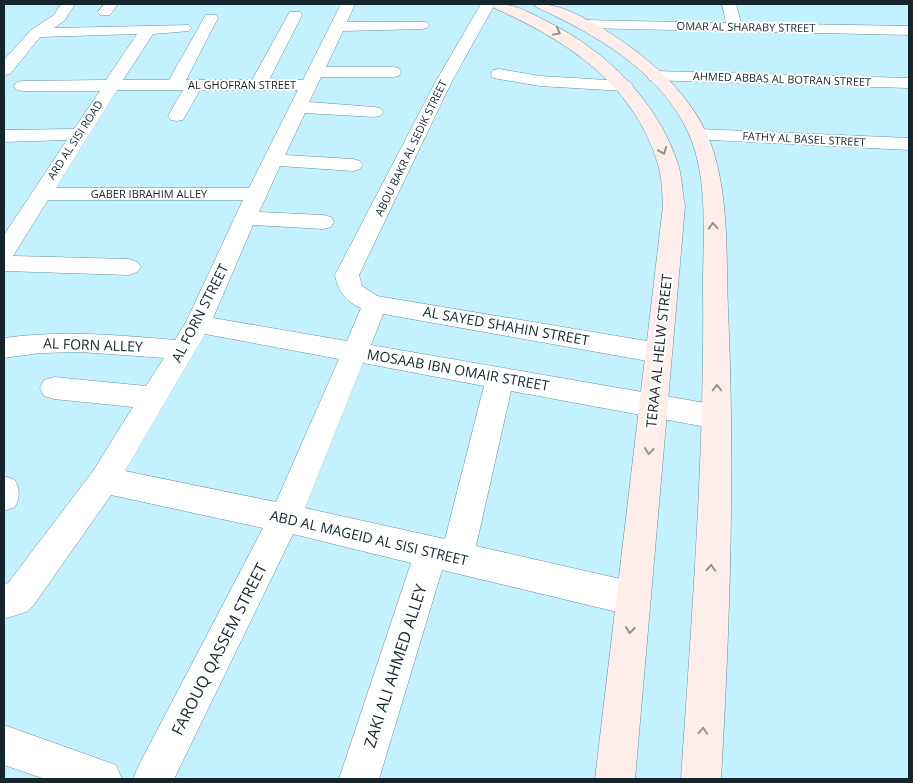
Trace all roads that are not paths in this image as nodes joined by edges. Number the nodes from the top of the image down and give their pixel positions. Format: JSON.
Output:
{"nodes":[{"id":1,"x":68,"y":4,"type":"edge"},
{"id":2,"x":348,"y":4,"type":"edge"},
{"id":3,"x":488,"y":4,"type":"edge"},
{"id":4,"x":497,"y":4,"type":"edge"},
{"id":5,"x":539,"y":4,"type":"edge"},
{"id":6,"x":729,"y":4,"type":"edge"},
{"id":7,"x":295,"y":15,"type":"dead end"},
{"id":8,"x":211,"y":18,"type":"dead end"},
{"id":9,"x":583,"y":24,"type":"junction"},
{"id":10,"x":422,"y":25,"type":"dead end"},
{"id":11,"x":338,"y":26,"type":"junction"},
{"id":12,"x":734,"y":27,"type":"junction"},
{"id":13,"x":184,"y":28,"type":"dead end"},
{"id":14,"x":148,"y":30,"type":"junction"},
{"id":15,"x":909,"y":31,"type":"edge"},
{"id":16,"x":36,"y":33,"type":"junction"},
{"id":17,"x":4,"y":70,"type":"edge"},
{"id":18,"x":393,"y":72,"type":"dead end"},
{"id":19,"x":499,"y":74,"type":"dead end"},
{"id":20,"x":655,"y":76,"type":"junction"},
{"id":21,"x":313,"y":78,"type":"junction"},
{"id":22,"x":909,"y":83,"type":"edge"},
{"id":23,"x":175,"y":85,"type":"junction"},
{"id":24,"x":194,"y":85,"type":"junction"},
{"id":25,"x":258,"y":85,"type":"junction"},
{"id":26,"x":23,"y":86,"type":"dead end"},
{"id":27,"x":110,"y":86,"type":"junction"},
{"id":28,"x":624,"y":86,"type":"junction"},
{"id":29,"x":299,"y":107,"type":"junction"},
{"id":30,"x":374,"y":112,"type":"dead end"},
{"id":31,"x":177,"y":116,"type":"dead end"},
{"id":32,"x":79,"y":134,"type":"junction"},
{"id":33,"x":699,"y":134,"type":"junction"},
{"id":34,"x":4,"y":136,"type":"edge"},
{"id":35,"x":909,"y":144,"type":"edge"},
{"id":36,"x":274,"y":160,"type":"junction"},
{"id":37,"x":353,"y":165,"type":"dead end"},
{"id":38,"x":41,"y":194,"type":"junction"},
{"id":39,"x":257,"y":194,"type":"junction"},
{"id":40,"x":245,"y":218,"type":"junction"},
{"id":41,"x":323,"y":222,"type":"dead end"},
{"id":42,"x":4,"y":252,"type":"edge"},
{"id":43,"x":4,"y":263,"type":"edge"},
{"id":44,"x":129,"y":267,"type":"dead end"},
{"id":45,"x":365,"y":299,"type":"junction"},
{"id":46,"x":198,"y":324,"type":"junction"},
{"id":47,"x":4,"y":348,"type":"edge"},
{"id":48,"x":183,"y":350,"type":"junction"},
{"id":49,"x":355,"y":352,"type":"junction"},
{"id":50,"x":659,"y":353,"type":"junction"},
{"id":51,"x":500,"y":378,"type":"junction"},
{"id":52,"x":54,"y":388,"type":"dead end"},
{"id":53,"x":154,"y":398,"type":"junction"},
{"id":54,"x":654,"y":406,"type":"junction"},
{"id":55,"x":718,"y":417,"type":"junction"},
{"id":56,"x":104,"y":480,"type":"junction"},
{"id":57,"x":4,"y":490,"type":"edge"},
{"id":58,"x":4,"y":497,"type":"edge"},
{"id":59,"x":285,"y":518,"type":"junction"},
{"id":60,"x":444,"y":556,"type":"junction"},
{"id":61,"x":634,"y":599,"type":"junction"},
{"id":62,"x":9,"y":601,"type":"edge"},
{"id":63,"x":4,"y":745,"type":"edge"},
{"id":64,"x":102,"y":779,"type":"edge"},
{"id":65,"x":153,"y":779,"type":"edge"},
{"id":66,"x":359,"y":779,"type":"edge"},
{"id":67,"x":615,"y":779,"type":"edge"},
{"id":68,"x":701,"y":779,"type":"edge"}],
"edges":[{"from":1,"to":16,"type":"street"},
{"from":2,"to":11,"type":"street","name":"AL FORN STREET"},
{"from":3,"to":45,"type":"street","name":"ABOU BAKR AL SEDIK STREET"},
{"from":4,"to":28,"type":"street","name":"TERAA AL HELW STREET","one_way":true},
{"from":5,"to":9,"type":"street"},
{"from":6,"to":12,"type":"street"},
{"from":7,"to":25,"type":"street"},
{"from":8,"to":23,"type":"street"},
{"from":9,"to":12,"type":"street","name":"OMAR AL SHARABY STREET"},
{"from":9,"to":20,"type":"street"},
{"from":10,"to":11,"type":"street"},
{"from":11,"to":21,"type":"street","name":"AL FORN STREET"},
{"from":12,"to":15,"type":"street","name":"OMAR AL SHARABY STREET"},
{"from":13,"to":14,"type":"street"},
{"from":14,"to":16,"type":"street"},
{"from":14,"to":27,"type":"street","name":"ARD AL SISI ROAD"},
{"from":16,"to":17,"type":"street"},
{"from":18,"to":21,"type":"street","name":"AL GHOFRAN STREET"},
{"from":19,"to":28,"type":"street"},
{"from":20,"to":22,"type":"street","name":"AHMED ABBAS AL BOTRAN STREET"},
{"from":20,"to":33,"type":"street"},
{"from":21,"to":25,"type":"street","name":"AL GHOFRAN STREET"},
{"from":21,"to":29,"type":"street","name":"AL FORN STREET"},
{"from":23,"to":24,"type":"street","name":"AL GHOFRAN STREET"},
{"from":23,"to":27,"type":"street","name":"AL GHOFRAN STREET"},
{"from":24,"to":25,"type":"street","name":"AL GHOFRAN STREET"},
{"from":24,"to":31,"type":"street"},
{"from":26,"to":27,"type":"street","name":"AL GHOFRAN STREET"},
{"from":27,"to":32,"type":"street","name":"ARD AL SISI ROAD"},
{"from":28,"to":50,"type":"street","name":"TERAA AL HELW STREET","one_way":true},
{"from":29,"to":30,"type":"street"},
{"from":29,"to":36,"type":"street","name":"AL FORN STREET"},
{"from":32,"to":34,"type":"street"},
{"from":32,"to":38,"type":"street","name":"ARD AL SISI ROAD"},
{"from":33,"to":35,"type":"street","name":"FATHY AL BASEL STREET"},
{"from":55,"to":33,"type":"street","one_way":true},
{"from":36,"to":37,"type":"street"},
{"from":36,"to":39,"type":"street","name":"AL FORN STREET"},
{"from":38,"to":39,"type":"street","name":"GABER IBRAHIM ALLEY"},
{"from":38,"to":42,"type":"street","name":"ARD AL SISI ROAD"},
{"from":39,"to":40,"type":"street","name":"AL FORN STREET"},
{"from":40,"to":41,"type":"street"},
{"from":40,"to":46,"type":"street","name":"AL FORN STREET"},
{"from":43,"to":44,"type":"street"},
{"from":45,"to":49,"type":"street","name":"FAROUQ QASSEM STREET"},
{"from":45,"to":50,"type":"street","name":"AL SAYED SHAHIN STREET"},
{"from":46,"to":48,"type":"street","name":"AL FORN STREET"},
{"from":46,"to":49,"type":"street","name":"MOSAAB IBN OMAIR STREET"},
{"from":47,"to":48,"type":"street","name":"AL FORN ALLEY"},
{"from":48,"to":53,"type":"street","name":"AL FORN STREET"},
{"from":49,"to":51,"type":"street","name":"MOSAAB IBN OMAIR STREET"},
{"from":49,"to":59,"type":"street","name":"FAROUQ QASSEM STREET"},
{"from":50,"to":54,"type":"street","name":"TERAA AL HELW STREET"},
{"from":51,"to":54,"type":"street","name":"MOSAAB IBN OMAIR STREET"},
{"from":51,"to":60,"type":"street","name":"ZAKI ALI AHMED ALLEY"},
{"from":52,"to":53,"type":"street"},
{"from":53,"to":56,"type":"street","name":"AL FORN STREET"},
{"from":54,"to":55,"type":"street","name":"MOSAAB IBN OMAIR STREET"},
{"from":54,"to":61,"type":"street","name":"TERAA AL HELW STREET","one_way":true},
{"from":68,"to":55,"type":"street","one_way":true},
{"from":56,"to":59,"type":"street","name":"ABD AL MAGEID AL SISI STREET"},
{"from":56,"to":62,"type":"street","name":"AL FORN STREET"},
{"from":57,"to":58,"type":"street"},
{"from":59,"to":60,"type":"street","name":"ABD AL MAGEID AL SISI STREET"},
{"from":59,"to":65,"type":"street","name":"FAROUQ QASSEM STREET"},
{"from":60,"to":61,"type":"street","name":"ABD AL MAGEID AL SISI STREET"},
{"from":60,"to":66,"type":"street","name":"ZAKI ALI AHMED ALLEY"},
{"from":61,"to":67,"type":"street","name":"TERAA AL HELW STREET","one_way":true},
{"from":63,"to":64,"type":"street"}]}
